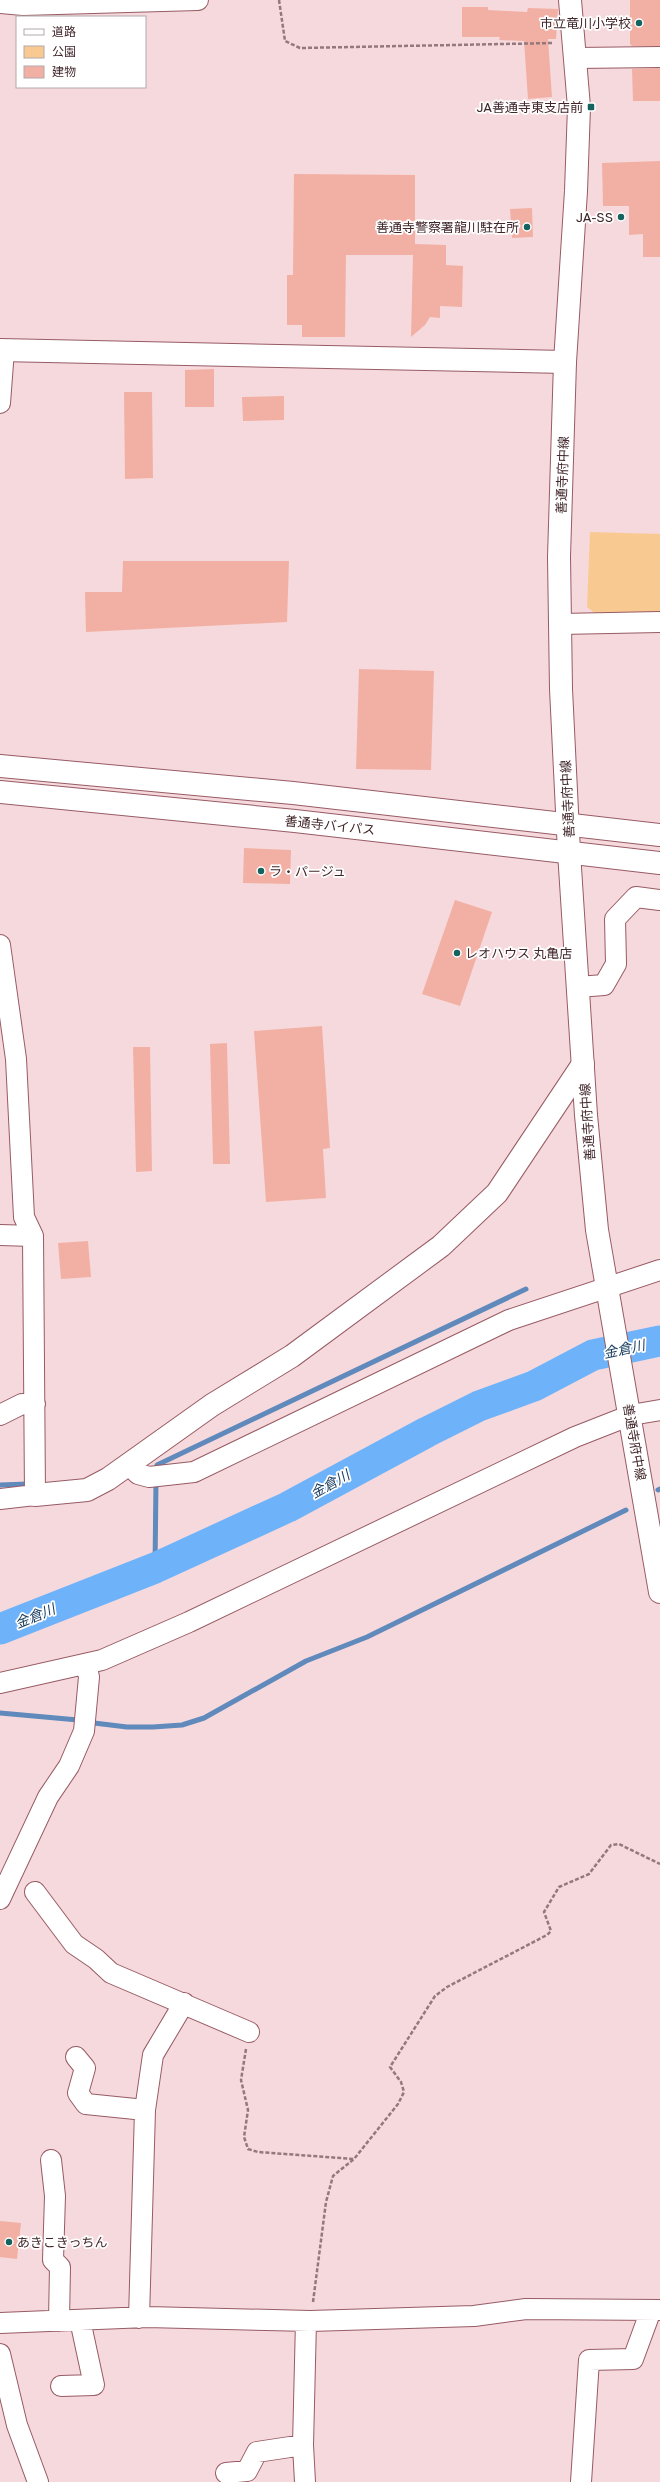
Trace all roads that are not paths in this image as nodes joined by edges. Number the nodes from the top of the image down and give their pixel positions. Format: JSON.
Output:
{"nodes":[{"id":1,"x":198,"y":0,"type":"edge"},
{"id":2,"x":570,"y":0,"type":"edge"},
{"id":3,"x":0,"y":3,"type":"edge"},
{"id":4,"x":575,"y":50,"type":"junction"},
{"id":5,"x":660,"y":57,"type":"edge"},
{"id":6,"x":2,"y":350,"type":"edge"},
{"id":7,"x":565,"y":362,"type":"junction"},
{"id":8,"x":0,"y":403,"type":"edge"},
{"id":9,"x":660,"y":622,"type":"edge"},
{"id":10,"x":560,"y":624,"type":"junction"},
{"id":11,"x":0,"y":766,"type":"edge"},
{"id":12,"x":0,"y":792,"type":"edge"},
{"id":13,"x":568,"y":824,"type":"junction"},
{"id":14,"x":660,"y":835,"type":"edge"},
{"id":15,"x":569,"y":852,"type":"junction"},
{"id":16,"x":660,"y":863,"type":"edge"},
{"id":17,"x":660,"y":900,"type":"edge"},
{"id":18,"x":0,"y":945,"type":"edge"},
{"id":19,"x":2,"y":966,"type":"edge"},
{"id":20,"x":578,"y":987,"type":"junction"},
{"id":21,"x":583,"y":1064,"type":"junction"},
{"id":22,"x":0,"y":1235,"type":"edge"},
{"id":23,"x":33,"y":1236,"type":"junction"},
{"id":24,"x":660,"y":1270,"type":"edge"},
{"id":25,"x":610,"y":1296,"type":"junction"},
{"id":26,"x":35,"y":1404,"type":"junction"},
{"id":27,"x":629,"y":1408,"type":"junction"},
{"id":28,"x":660,"y":1410,"type":"edge"},
{"id":29,"x":0,"y":1415,"type":"edge"},
{"id":30,"x":129,"y":1465,"type":"junction"},
{"id":31,"x":35,"y":1496,"type":"junction"},
{"id":32,"x":0,"y":1498,"type":"edge"},
{"id":33,"x":660,"y":1592,"type":"edge"},
{"id":34,"x":86,"y":1664,"type":"junction"},
{"id":35,"x":0,"y":1683,"type":"edge"},
{"id":36,"x":35,"y":1892,"type":"dead end"},
{"id":37,"x":0,"y":1899,"type":"edge"},
{"id":38,"x":184,"y":2003,"type":"junction"},
{"id":39,"x":249,"y":2032,"type":"road end"},
{"id":40,"x":76,"y":2057,"type":"dead end"},
{"id":41,"x":145,"y":2110,"type":"junction"},
{"id":42,"x":51,"y":2160,"type":"dead end"},
{"id":43,"x":656,"y":2310,"type":"edge"},
{"id":44,"x":139,"y":2318,"type":"junction"},
{"id":45,"x":80,"y":2320,"type":"junction"},
{"id":46,"x":59,"y":2321,"type":"junction"},
{"id":47,"x":308,"y":2321,"type":"junction"},
{"id":48,"x":0,"y":2323,"type":"edge"},
{"id":49,"x":0,"y":2354,"type":"edge"},
{"id":50,"x":61,"y":2386,"type":"dead end"},
{"id":51,"x":303,"y":2445,"type":"junction"},
{"id":52,"x":226,"y":2474,"type":"dead end"},
{"id":53,"x":38,"y":2482,"type":"edge"},
{"id":54,"x":305,"y":2482,"type":"edge"},
{"id":55,"x":581,"y":2482,"type":"edge"}],
"edges":[{"from":1,"to":3,"type":"street"},
{"from":2,"to":4,"type":"main road","name":"善通寺府中線"},
{"from":4,"to":5,"type":"street"},
{"from":4,"to":7,"type":"main road","name":"善通寺府中線"},
{"from":6,"to":7,"type":"main road"},
{"from":6,"to":8,"type":"street"},
{"from":7,"to":10,"type":"main road","name":"善通寺府中線"},
{"from":9,"to":10,"type":"street"},
{"from":10,"to":13,"type":"main road","name":"善通寺府中線"},
{"from":11,"to":13,"type":"main road","name":"善通寺バイパス"},
{"from":12,"to":15,"type":"main road","name":"善通寺バイパス"},
{"from":13,"to":14,"type":"main road","name":"善通寺バイパス"},
{"from":13,"to":15,"type":"main road","name":"善通寺府中線"},
{"from":15,"to":16,"type":"main road","name":"善通寺バイパス"},
{"from":15,"to":20,"type":"main road","name":"善通寺府中線"},
{"from":17,"to":20,"type":"street"},
{"from":18,"to":19,"type":"street"},
{"from":19,"to":23,"type":"street"},
{"from":20,"to":21,"type":"main road","name":"善通寺府中線"},
{"from":21,"to":25,"type":"main road","name":"善通寺府中線"},
{"from":21,"to":30,"type":"main road"},
{"from":22,"to":23,"type":"street"},
{"from":23,"to":26,"type":"street"},
{"from":24,"to":25,"type":"street"},
{"from":25,"to":27,"type":"main road","name":"善通寺府中線"},
{"from":25,"to":30,"type":"street"},
{"from":26,"to":29,"type":"street"},
{"from":26,"to":31,"type":"street"},
{"from":27,"to":28,"type":"street"},
{"from":27,"to":33,"type":"main road","name":"善通寺府中線"},
{"from":27,"to":34,"type":"street"},
{"from":30,"to":31,"type":"main road"},
{"from":31,"to":32,"type":"street"},
{"from":34,"to":35,"type":"street"},
{"from":34,"to":37,"type":"street"},
{"from":36,"to":38,"type":"street"},
{"from":38,"to":39,"type":"street"},
{"from":38,"to":41,"type":"street"},
{"from":40,"to":41,"type":"street"},
{"from":41,"to":44,"type":"street"},
{"from":42,"to":46,"type":"street"},
{"from":43,"to":47,"type":"street"},
{"from":43,"to":55,"type":"street"},
{"from":44,"to":45,"type":"street"},
{"from":44,"to":47,"type":"street"},
{"from":45,"to":46,"type":"street"},
{"from":45,"to":50,"type":"street"},
{"from":46,"to":48,"type":"street"},
{"from":47,"to":51,"type":"street"},
{"from":49,"to":53,"type":"street"},
{"from":51,"to":52,"type":"street"},
{"from":51,"to":54,"type":"street"}]}
